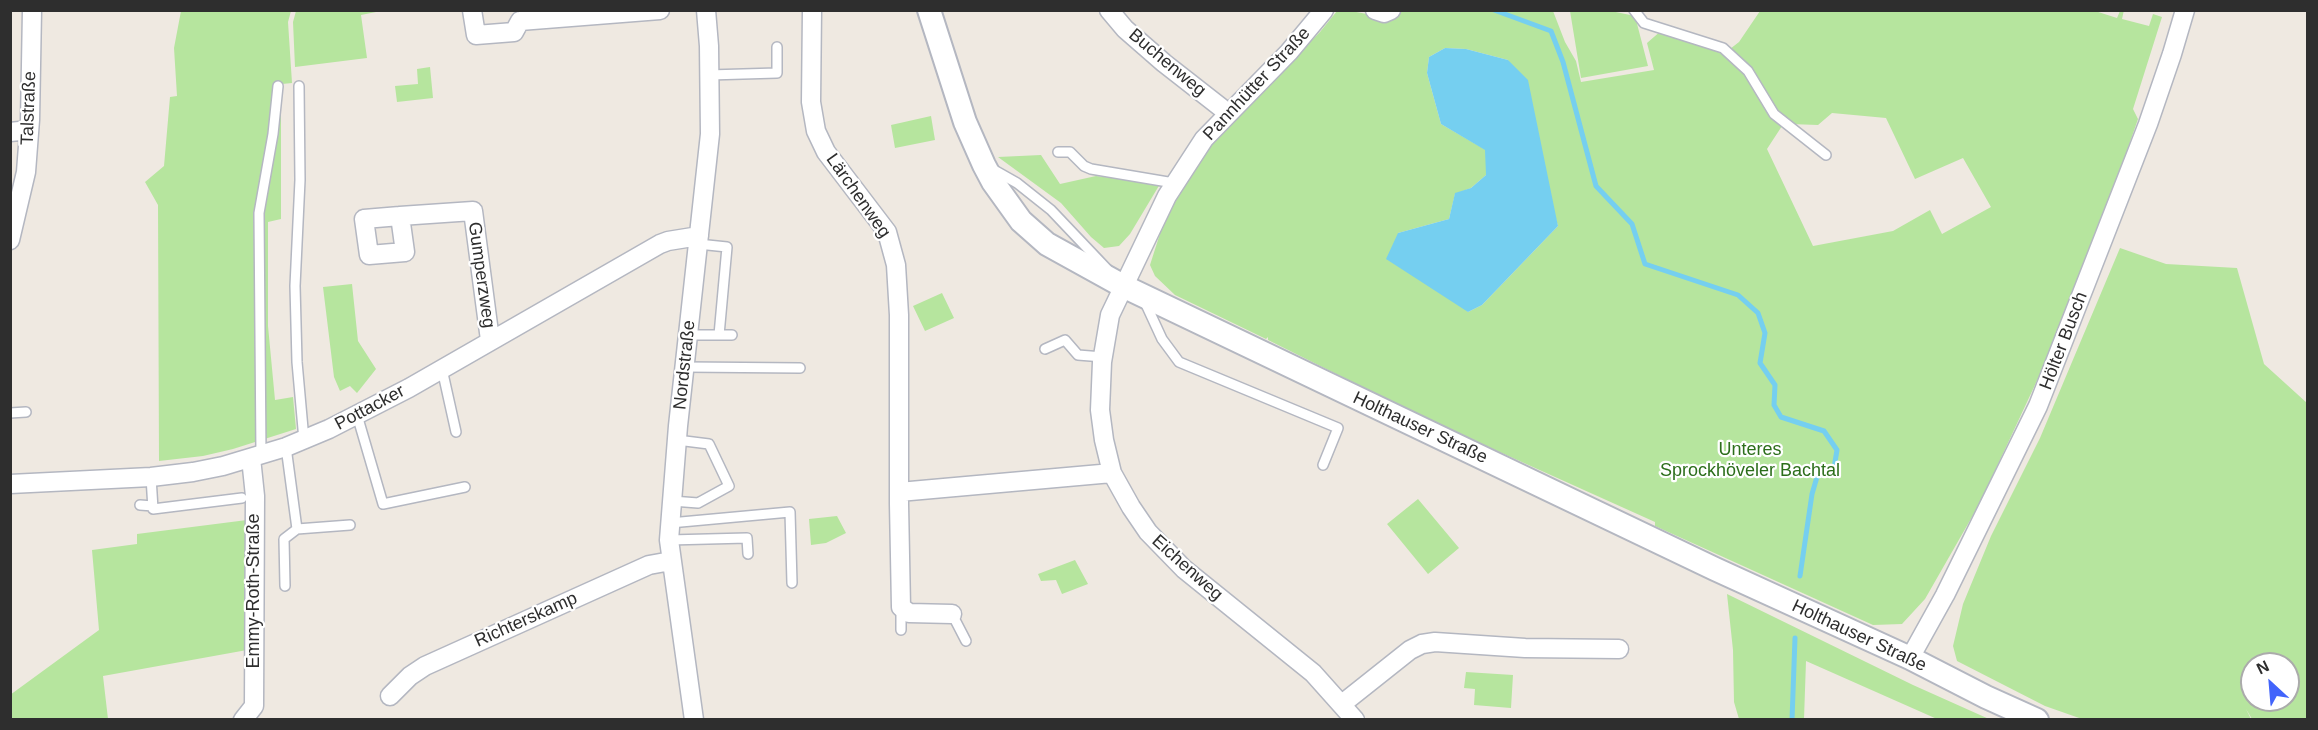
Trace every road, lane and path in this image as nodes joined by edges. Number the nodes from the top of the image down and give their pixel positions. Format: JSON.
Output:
{"nodes":[{"id":1,"x":32,"y":10,"type":"edge"},
{"id":2,"x":472,"y":10,"type":"edge"},
{"id":3,"x":660,"y":10,"type":"edge"},
{"id":4,"x":706,"y":10,"type":"edge"},
{"id":5,"x":812,"y":10,"type":"edge"},
{"id":6,"x":929,"y":10,"type":"edge"},
{"id":7,"x":1109,"y":10,"type":"edge"},
{"id":8,"x":1324,"y":10,"type":"edge"},
{"id":9,"x":1375,"y":10,"type":"edge"},
{"id":10,"x":1391,"y":10,"type":"edge"},
{"id":11,"x":1634,"y":10,"type":"edge"},
{"id":12,"x":2180,"y":12,"type":"edge"},
{"id":13,"x":517,"y":16,"type":"edge"},
{"id":14,"x":777,"y":47,"type":"dead end"},
{"id":15,"x":709,"y":75,"type":"junction"},
{"id":16,"x":278,"y":86,"type":"dead end"},
{"id":17,"x":299,"y":86,"type":"dead end"},
{"id":18,"x":1227,"y":113,"type":"junction"},
{"id":19,"x":30,"y":125,"type":"junction"},
{"id":20,"x":10,"y":132,"type":"edge"},
{"id":21,"x":1058,"y":152,"type":"dead end"},
{"id":22,"x":1826,"y":155,"type":"dead end"},
{"id":23,"x":1174,"y":183,"type":"junction"},
{"id":24,"x":400,"y":216,"type":"dead end"},
{"id":25,"x":10,"y":240,"type":"edge"},
{"id":26,"x":699,"y":240,"type":"junction"},
{"id":27,"x":1132,"y":290,"type":"junction"},
{"id":28,"x":688,"y":335,"type":"junction"},
{"id":29,"x":719,"y":335,"type":"junction"},
{"id":30,"x":732,"y":335,"type":"dead end"},
{"id":31,"x":490,"y":340,"type":"junction"},
{"id":32,"x":1045,"y":349,"type":"dead end"},
{"id":33,"x":1103,"y":357,"type":"junction"},
{"id":34,"x":685,"y":367,"type":"junction"},
{"id":35,"x":800,"y":368,"type":"dead end"},
{"id":36,"x":442,"y":369,"type":"junction"},
{"id":37,"x":26,"y":412,"type":"dead end"},
{"id":38,"x":10,"y":413,"type":"edge"},
{"id":39,"x":357,"y":415,"type":"junction"},
{"id":40,"x":456,"y":432,"type":"dead end"},
{"id":41,"x":304,"y":440,"type":"junction"},
{"id":42,"x":677,"y":440,"type":"junction"},
{"id":43,"x":286,"y":447,"type":"junction"},
{"id":44,"x":256,"y":457,"type":"junction"},
{"id":45,"x":1323,"y":465,"type":"dead end"},
{"id":46,"x":1112,"y":473,"type":"junction"},
{"id":47,"x":151,"y":477,"type":"junction"},
{"id":48,"x":10,"y":484,"type":"edge"},
{"id":49,"x":465,"y":487,"type":"dead end"},
{"id":50,"x":899,"y":492,"type":"junction"},
{"id":51,"x":242,"y":498,"type":"dead end"},
{"id":52,"x":672,"y":501,"type":"junction"},
{"id":53,"x":140,"y":505,"type":"dead end"},
{"id":54,"x":153,"y":506,"type":"junction"},
{"id":55,"x":350,"y":525,"type":"dead end"},
{"id":56,"x":297,"y":529,"type":"junction"},
{"id":57,"x":670,"y":532,"type":"junction"},
{"id":58,"x":748,"y":554,"type":"dead end"},
{"id":59,"x":671,"y":561,"type":"junction"},
{"id":60,"x":792,"y":583,"type":"dead end"},
{"id":61,"x":285,"y":586,"type":"dead end"},
{"id":62,"x":901,"y":607,"type":"junction"},
{"id":63,"x":952,"y":614,"type":"joint"},
{"id":64,"x":901,"y":630,"type":"dead end"},
{"id":65,"x":966,"y":641,"type":"dead end"},
{"id":66,"x":1619,"y":649,"type":"dead end"},
{"id":67,"x":1910,"y":658,"type":"junction"},
{"id":68,"x":390,"y":696,"type":"dead end"},
{"id":69,"x":1342,"y":704,"type":"junction"},
{"id":70,"x":243,"y":720,"type":"edge"},
{"id":71,"x":693,"y":720,"type":"edge"},
{"id":72,"x":1355,"y":720,"type":"edge"},
{"id":73,"x":2037,"y":720,"type":"edge"}],
"edges":[{"from":1,"to":19,"type":"street","name":"Talstraße"},
{"from":2,"to":13,"type":"street"},
{"from":3,"to":13,"type":"street"},
{"from":4,"to":15,"type":"street","name":"Nordstraße"},
{"from":5,"to":50,"type":"street","name":"Lärchenweg"},
{"from":6,"to":27,"type":"street","name":"Holthauser Straße"},
{"from":7,"to":18,"type":"street","name":"Buchenweg"},
{"from":8,"to":18,"type":"street","name":"Pannhütter Straße"},
{"from":9,"to":10,"type":"street"},
{"from":11,"to":22,"type":"lane"},
{"from":12,"to":67,"type":"street","name":"Hölter Busch"},
{"from":14,"to":15,"type":"lane"},
{"from":15,"to":26,"type":"street","name":"Nordstraße"},
{"from":16,"to":44,"type":"lane"},
{"from":17,"to":41,"type":"lane"},
{"from":18,"to":23,"type":"street","name":"Pannhütter Straße"},
{"from":19,"to":20,"type":"street"},
{"from":19,"to":25,"type":"street","name":"Talstraße"},
{"from":21,"to":23,"type":"lane"},
{"from":23,"to":27,"type":"street","name":"Pannhütter Straße"},
{"from":24,"to":31,"type":"street","name":"Gumperzweg"},
{"from":26,"to":28,"type":"street","name":"Nordstraße"},
{"from":26,"to":29,"type":"lane"},
{"from":26,"to":31,"type":"street","name":"Pottacker"},
{"from":27,"to":33,"type":"street","name":"Eichenweg"},
{"from":27,"to":45,"type":"lane"},
{"from":27,"to":67,"type":"street","name":"Holthauser Straße"},
{"from":28,"to":29,"type":"lane"},
{"from":28,"to":34,"type":"street","name":"Nordstraße"},
{"from":29,"to":30,"type":"lane"},
{"from":31,"to":36,"type":"street","name":"Pottacker"},
{"from":32,"to":33,"type":"lane"},
{"from":33,"to":46,"type":"street","name":"Eichenweg"},
{"from":34,"to":35,"type":"lane"},
{"from":34,"to":42,"type":"street","name":"Nordstraße"},
{"from":36,"to":39,"type":"street","name":"Pottacker"},
{"from":36,"to":40,"type":"lane"},
{"from":37,"to":38,"type":"lane"},
{"from":39,"to":41,"type":"street","name":"Pottacker"},
{"from":39,"to":49,"type":"lane"},
{"from":41,"to":43,"type":"street","name":"Pottacker"},
{"from":42,"to":52,"type":"street","name":"Nordstraße"},
{"from":42,"to":52,"type":"lane"},
{"from":43,"to":44,"type":"street","name":"Pottacker"},
{"from":43,"to":56,"type":"lane"},
{"from":44,"to":47,"type":"street","name":"Pottacker"},
{"from":44,"to":70,"type":"street","name":"Emmy-Roth-Straße"},
{"from":46,"to":50,"type":"street"},
{"from":46,"to":69,"type":"street","name":"Eichenweg"},
{"from":47,"to":48,"type":"street","name":"Pottacker"},
{"from":47,"to":54,"type":"lane"},
{"from":50,"to":62,"type":"street","name":"Lärchenweg"},
{"from":51,"to":54,"type":"lane"},
{"from":52,"to":57,"type":"street","name":"Nordstraße"},
{"from":53,"to":54,"type":"lane"},
{"from":55,"to":56,"type":"lane"},
{"from":56,"to":61,"type":"lane"},
{"from":57,"to":58,"type":"lane"},
{"from":57,"to":59,"type":"street","name":"Nordstraße"},
{"from":57,"to":60,"type":"lane"},
{"from":59,"to":68,"type":"street","name":"Richterskamp"},
{"from":59,"to":71,"type":"street","name":"Nordstraße"},
{"from":62,"to":63,"type":"street"},
{"from":62,"to":64,"type":"lane"},
{"from":63,"to":65,"type":"lane"},
{"from":66,"to":69,"type":"street"},
{"from":67,"to":73,"type":"street","name":"Holthauser Straße"},
{"from":69,"to":72,"type":"street","name":"Eichenweg"}]}
